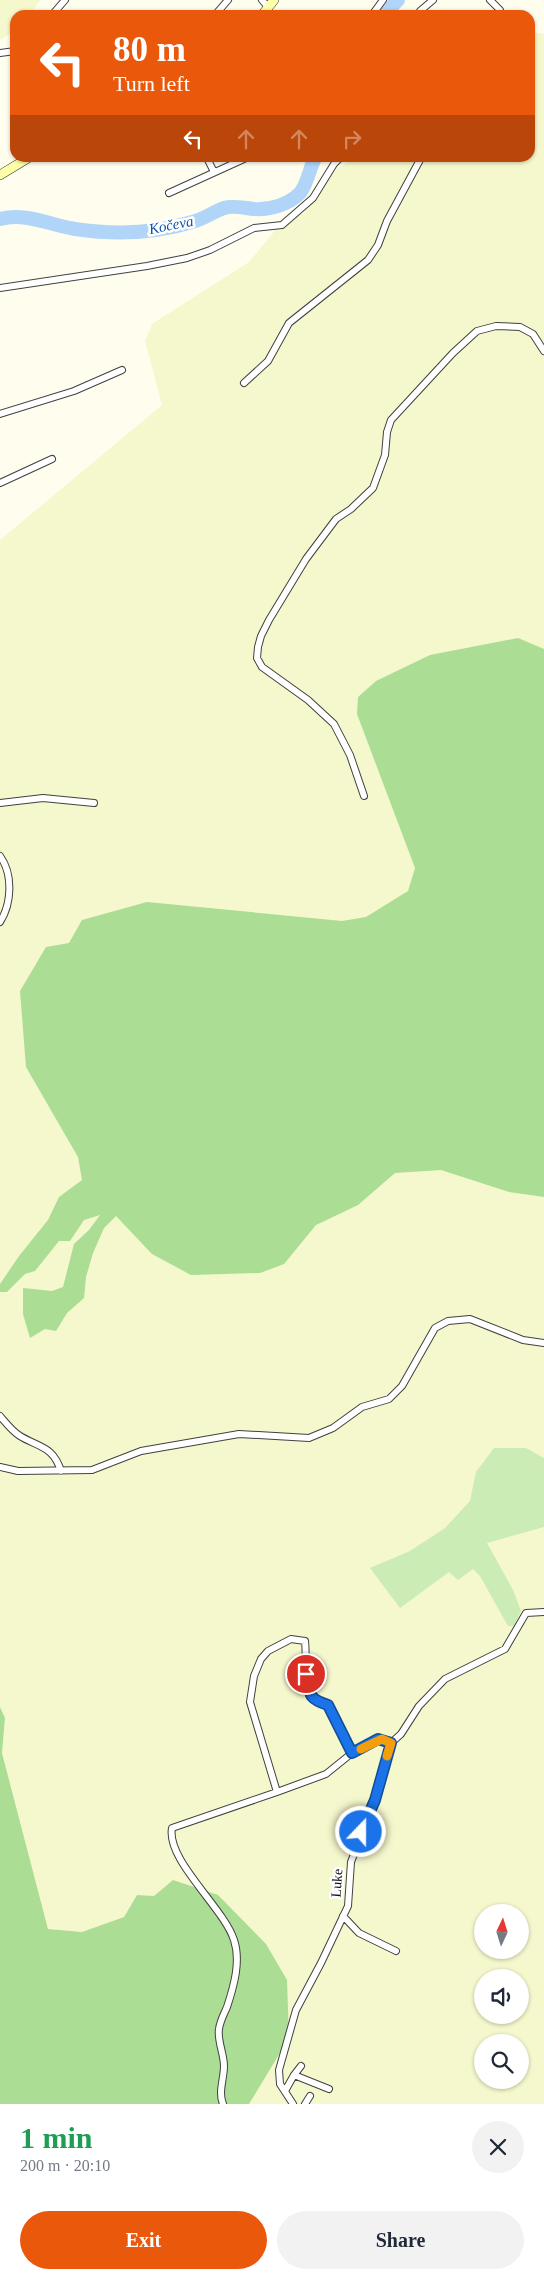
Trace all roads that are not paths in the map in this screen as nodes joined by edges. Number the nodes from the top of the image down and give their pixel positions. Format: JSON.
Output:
{"nodes":[{"id":1,"x":65,"y":0,"type":"edge"},
{"id":2,"x":228,"y":0,"type":"edge"},
{"id":3,"x":262,"y":0,"type":"edge"},
{"id":4,"x":433,"y":0,"type":"edge"},
{"id":5,"x":490,"y":0,"type":"edge"},
{"id":6,"x":271,"y":4,"type":"edge"},
{"id":7,"x":56,"y":10,"type":"edge"},
{"id":8,"x":219,"y":10,"type":"edge"},
{"id":9,"x":421,"y":10,"type":"edge"},
{"id":10,"x":500,"y":10,"type":"edge"},
{"id":11,"x":22,"y":162,"type":"edge"},
{"id":12,"x":209,"y":162,"type":"edge"},
{"id":13,"x":237,"y":162,"type":"edge"},
{"id":14,"x":336,"y":162,"type":"edge"},
{"id":15,"x":419,"y":162,"type":"edge"},
{"id":16,"x":214,"y":172,"type":"junction"},
{"id":17,"x":0,"y":176,"type":"edge"},
{"id":18,"x":168,"y":193,"type":"dead end"},
{"id":19,"x":0,"y":288,"type":"edge"},
{"id":20,"x":544,"y":351,"type":"edge"},
{"id":21,"x":122,"y":370,"type":"dead end"},
{"id":22,"x":244,"y":382,"type":"dead end"},
{"id":23,"x":0,"y":414,"type":"edge"},
{"id":24,"x":52,"y":459,"type":"dead end"},
{"id":25,"x":0,"y":483,"type":"edge"},
{"id":26,"x":364,"y":796,"type":"dead end"},
{"id":27,"x":0,"y":803,"type":"edge"},
{"id":28,"x":94,"y":803,"type":"dead end"},
{"id":29,"x":0,"y":856,"type":"edge"},
{"id":30,"x":0,"y":922,"type":"edge"},
{"id":31,"x":544,"y":1343,"type":"edge"},
{"id":32,"x":0,"y":1416,"type":"edge"},
{"id":33,"x":0,"y":1467,"type":"edge"},
{"id":34,"x":61,"y":1471,"type":"junction"},
{"id":35,"x":544,"y":1612,"type":"edge"},
{"id":36,"x":391,"y":1743,"type":"junction"},
{"id":37,"x":352,"y":1753,"type":"junction"},
{"id":38,"x":277,"y":1792,"type":"junction"},
{"id":39,"x":343,"y":1916,"type":"junction"},
{"id":40,"x":396,"y":1952,"type":"dead end"},
{"id":41,"x":301,"y":2066,"type":"dead end"},
{"id":42,"x":294,"y":2074,"type":"junction"},
{"id":43,"x":329,"y":2089,"type":"dead end"},
{"id":44,"x":285,"y":2091,"type":"junction"},
{"id":45,"x":310,"y":2096,"type":"dead end"},
{"id":46,"x":223,"y":2104,"type":"edge"},
{"id":47,"x":293,"y":2104,"type":"edge"},
{"id":48,"x":305,"y":2104,"type":"edge"}],
"edges":[{"from":1,"to":7,"type":"street"},
{"from":2,"to":8,"type":"street"},
{"from":3,"to":6,"type":"street"},
{"from":4,"to":9,"type":"street"},
{"from":5,"to":10,"type":"street"},
{"from":11,"to":17,"type":"main road"},
{"from":12,"to":16,"type":"street"},
{"from":13,"to":16,"type":"street"},
{"from":14,"to":19,"type":"street"},
{"from":15,"to":22,"type":"street"},
{"from":16,"to":18,"type":"street"},
{"from":20,"to":26,"type":"street"},
{"from":21,"to":23,"type":"street"},
{"from":24,"to":25,"type":"street"},
{"from":27,"to":28,"type":"street"},
{"from":29,"to":30,"type":"street"},
{"from":31,"to":34,"type":"street"},
{"from":32,"to":34,"type":"street"},
{"from":33,"to":34,"type":"street"},
{"from":35,"to":36,"type":"street","name":"Luke"},
{"from":36,"to":37,"type":"street"},
{"from":36,"to":39,"type":"street","name":"Luke"},
{"from":37,"to":38,"type":"street"},
{"from":37,"to":38,"type":"street"},
{"from":38,"to":46,"type":"street"},
{"from":39,"to":40,"type":"street"},
{"from":39,"to":44,"type":"street","name":"Luke"},
{"from":41,"to":42,"type":"street"},
{"from":42,"to":43,"type":"street"},
{"from":42,"to":44,"type":"street"},
{"from":44,"to":47,"type":"street","name":"Luke"},
{"from":45,"to":48,"type":"street"}]}
